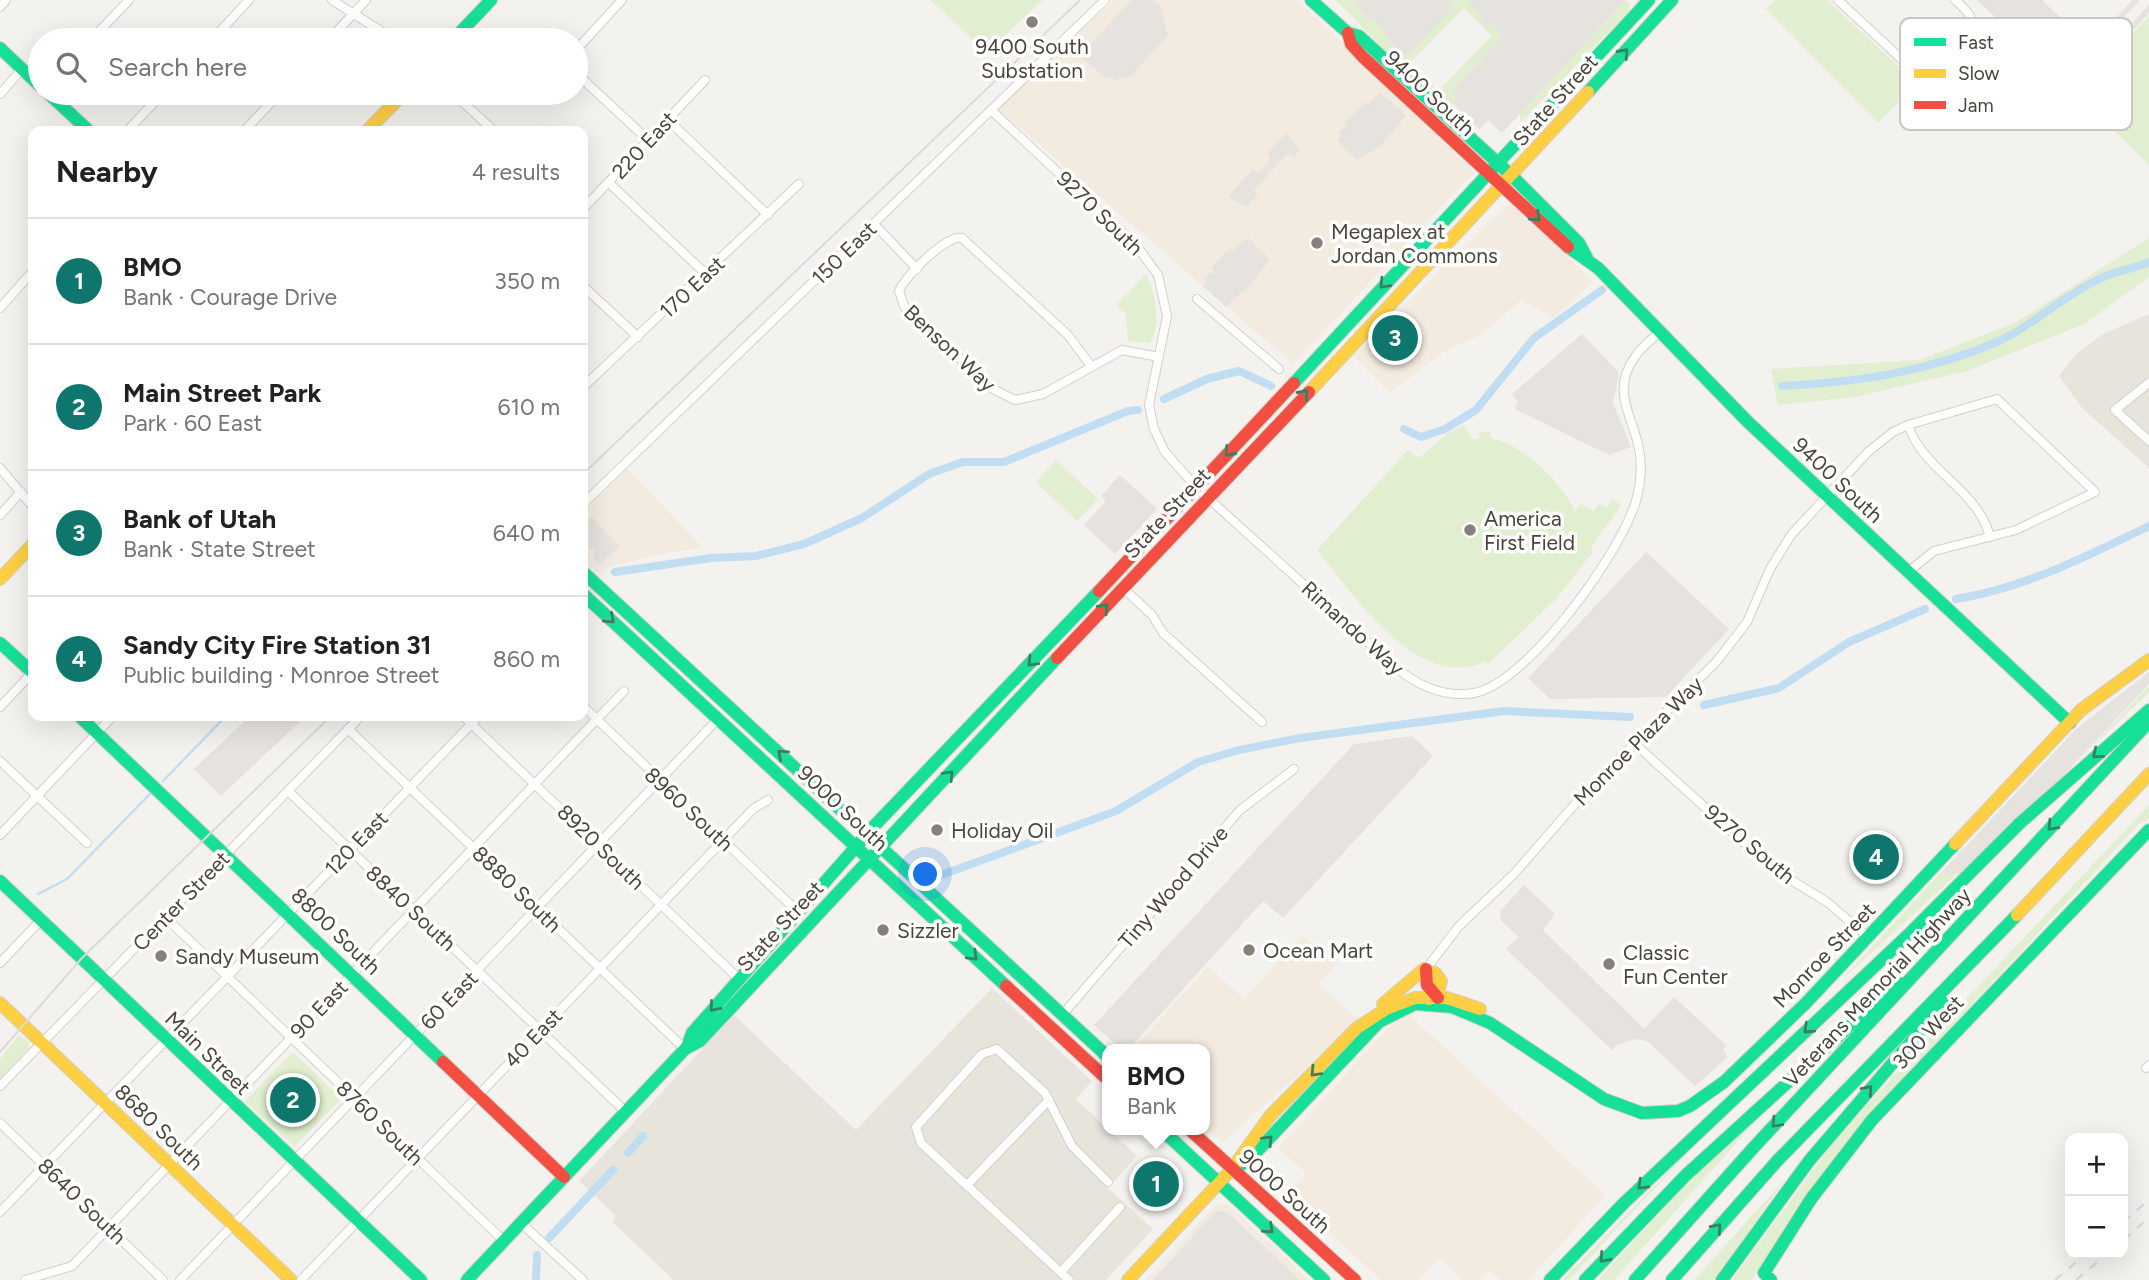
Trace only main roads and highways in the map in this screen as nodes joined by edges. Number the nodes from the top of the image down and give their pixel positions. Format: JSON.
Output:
{"nodes":[{"id":1,"x":491,"y":0,"type":"edge"},
{"id":2,"x":1311,"y":0,"type":"edge"},
{"id":3,"x":1649,"y":0,"type":"edge"},
{"id":4,"x":1672,"y":0,"type":"edge"},
{"id":5,"x":464,"y":28,"type":"edge"},
{"id":6,"x":1348,"y":33,"type":"junction"},
{"id":7,"x":0,"y":48,"type":"edge"},
{"id":8,"x":28,"y":75,"type":"edge"},
{"id":9,"x":61,"y":105,"type":"edge"},
{"id":10,"x":393,"y":105,"type":"edge"},
{"id":11,"x":84,"y":126,"type":"edge"},
{"id":12,"x":373,"y":126,"type":"edge"},
{"id":13,"x":1497,"y":162,"type":"junction"},
{"id":14,"x":1487,"y":172,"type":"junction"},
{"id":15,"x":1512,"y":176,"type":"junction"},
{"id":16,"x":1503,"y":186,"type":"junction"},
{"id":17,"x":1587,"y":258,"type":"junction"},
{"id":18,"x":28,"y":551,"type":"edge"},
{"id":19,"x":588,"y":577,"type":"edge"},
{"id":20,"x":0,"y":579,"type":"edge"},
{"id":21,"x":588,"y":599,"type":"edge"},
{"id":22,"x":0,"y":643,"type":"edge"},
{"id":23,"x":638,"y":644,"type":"junction"},
{"id":24,"x":2149,"y":660,"type":"edge"},
{"id":25,"x":28,"y":668,"type":"edge"},
{"id":26,"x":704,"y":683,"type":"junction"},
{"id":27,"x":2149,"y":710,"type":"edge"},
{"id":28,"x":85,"y":721,"type":"edge"},
{"id":29,"x":2149,"y":722,"type":"edge"},
{"id":30,"x":2070,"y":723,"type":"junction"},
{"id":31,"x":2149,"y":774,"type":"edge"},
{"id":32,"x":2149,"y":830,"type":"edge"},
{"id":33,"x":868,"y":834,"type":"junction"},
{"id":34,"x":857,"y":846,"type":"junction"},
{"id":35,"x":882,"y":846,"type":"junction"},
{"id":36,"x":870,"y":859,"type":"junction"},
{"id":37,"x":0,"y":881,"type":"edge"},
{"id":38,"x":1957,"y":930,"type":"junction"},
{"id":39,"x":2002,"y":931,"type":"junction"},
{"id":40,"x":1435,"y":996,"type":"junction"},
{"id":41,"x":2,"y":1010,"type":"edge"},
{"id":42,"x":1388,"y":1014,"type":"junction"},
{"id":43,"x":1357,"y":1028,"type":"junction"},
{"id":44,"x":1518,"y":1040,"type":"junction"},
{"id":45,"x":686,"y":1048,"type":"junction"},
{"id":46,"x":1102,"y":1051,"type":"edge"},
{"id":47,"x":1102,"y":1074,"type":"edge"},
{"id":48,"x":1167,"y":1135,"type":"edge"},
{"id":49,"x":1195,"y":1135,"type":"edge"},
{"id":50,"x":1232,"y":1169,"type":"junction"},
{"id":51,"x":564,"y":1177,"type":"junction"},
{"id":52,"x":1219,"y":1183,"type":"junction"},
{"id":53,"x":1765,"y":1278,"type":"edge"},
{"id":54,"x":290,"y":1280,"type":"edge"},
{"id":55,"x":421,"y":1280,"type":"edge"},
{"id":56,"x":467,"y":1280,"type":"edge"},
{"id":57,"x":1128,"y":1280,"type":"edge"},
{"id":58,"x":1324,"y":1280,"type":"edge"},
{"id":59,"x":1356,"y":1280,"type":"edge"},
{"id":60,"x":1550,"y":1280,"type":"edge"},
{"id":61,"x":1585,"y":1280,"type":"edge"},
{"id":62,"x":1635,"y":1280,"type":"edge"},
{"id":63,"x":1672,"y":1280,"type":"edge"},
{"id":64,"x":1722,"y":1280,"type":"edge"}],
"edges":[{"from":1,"to":5,"type":"main road"},
{"from":2,"to":6,"type":"main road","name":"9400 South"},
{"from":3,"to":13,"type":"main road","name":"State Street"},
{"from":15,"to":4,"type":"main road","name":"State Street","one_way":true},
{"from":6,"to":13,"type":"main road","name":"9400 South"},
{"from":6,"to":14,"type":"main road","name":"9400 South"},
{"from":7,"to":8,"type":"main road"},
{"from":9,"to":11,"type":"main road"},
{"from":10,"to":12,"type":"main road"},
{"from":13,"to":14,"type":"main road","name":"State Street"},
{"from":13,"to":15,"type":"main road","name":"9400 South"},
{"from":14,"to":16,"type":"main road","name":"9400 South"},
{"from":14,"to":33,"type":"main road","name":"State Street","one_way":true},
{"from":15,"to":16,"type":"main road","name":"State Street"},
{"from":15,"to":17,"type":"main road","name":"9400 South"},
{"from":16,"to":17,"type":"main road","name":"9400 South","one_way":true},
{"from":35,"to":16,"type":"main road","name":"State Street","one_way":true},
{"from":17,"to":30,"type":"main road","name":"9400 South"},
{"from":18,"to":20,"type":"main road"},
{"from":19,"to":26,"type":"main road","name":"9000 South"},
{"from":21,"to":23,"type":"main road","name":"9000 South","one_way":true},
{"from":22,"to":25,"type":"main road"},
{"from":23,"to":26,"type":"main road"},
{"from":23,"to":34,"type":"main road","name":"9000 South"},
{"from":24,"to":30,"type":"main road","name":"Monroe Street"},
{"from":33,"to":26,"type":"main road","name":"9000 South","one_way":true},
{"from":27,"to":60,"type":"main road","one_way":true},
{"from":28,"to":51,"type":"main road","name":"8800 South"},
{"from":29,"to":38,"type":"main road","name":"Veterans Memorial Highway","one_way":true},
{"from":30,"to":44,"type":"main road","name":"Monroe Street"},
{"from":31,"to":39,"type":"main road"},
{"from":32,"to":53,"type":"main road","name":"300 West"},
{"from":33,"to":34,"type":"main road","name":"State Street"},
{"from":33,"to":35,"type":"main road","name":"9000 South"},
{"from":34,"to":36,"type":"main road","name":"9000 South"},
{"from":34,"to":45,"type":"main road","name":"State Street","one_way":true},
{"from":35,"to":36,"type":"main road","name":"State Street"},
{"from":35,"to":46,"type":"main road","name":"9000 South"},
{"from":36,"to":45,"type":"main road","name":"State Street"},
{"from":36,"to":47,"type":"main road","name":"9000 South","one_way":true},
{"from":37,"to":55,"type":"main road","name":"Main Street"},
{"from":38,"to":61,"type":"main road","one_way":true},
{"from":38,"to":62,"type":"main road","name":"Veterans Memorial Highway","one_way":true},
{"from":63,"to":39,"type":"main road","one_way":true},
{"from":64,"to":39,"type":"main road","one_way":true},
{"from":40,"to":42,"type":"main road"},
{"from":40,"to":43,"type":"main road","name":"Monroe Street"},
{"from":40,"to":43,"type":"main road"},
{"from":40,"to":44,"type":"main road","name":"Monroe Street"},
{"from":41,"to":54,"type":"main road","name":"8680 South"},
{"from":42,"to":44,"type":"main road","name":"Monroe Street"},
{"from":50,"to":42,"type":"main road","name":"Monroe Street","one_way":true},
{"from":43,"to":50,"type":"main road","name":"Monroe Street","one_way":true},
{"from":45,"to":51,"type":"main road","name":"State Street"},
{"from":48,"to":52,"type":"main road","name":"9000 South"},
{"from":49,"to":50,"type":"main road","name":"9000 South"},
{"from":50,"to":52,"type":"main road","name":"Monroe Street"},
{"from":50,"to":59,"type":"main road","name":"9000 South"},
{"from":51,"to":56,"type":"main road","name":"State Street"},
{"from":52,"to":57,"type":"main road","name":"Monroe Street"},
{"from":52,"to":58,"type":"main road","name":"9000 South","one_way":true}]}
